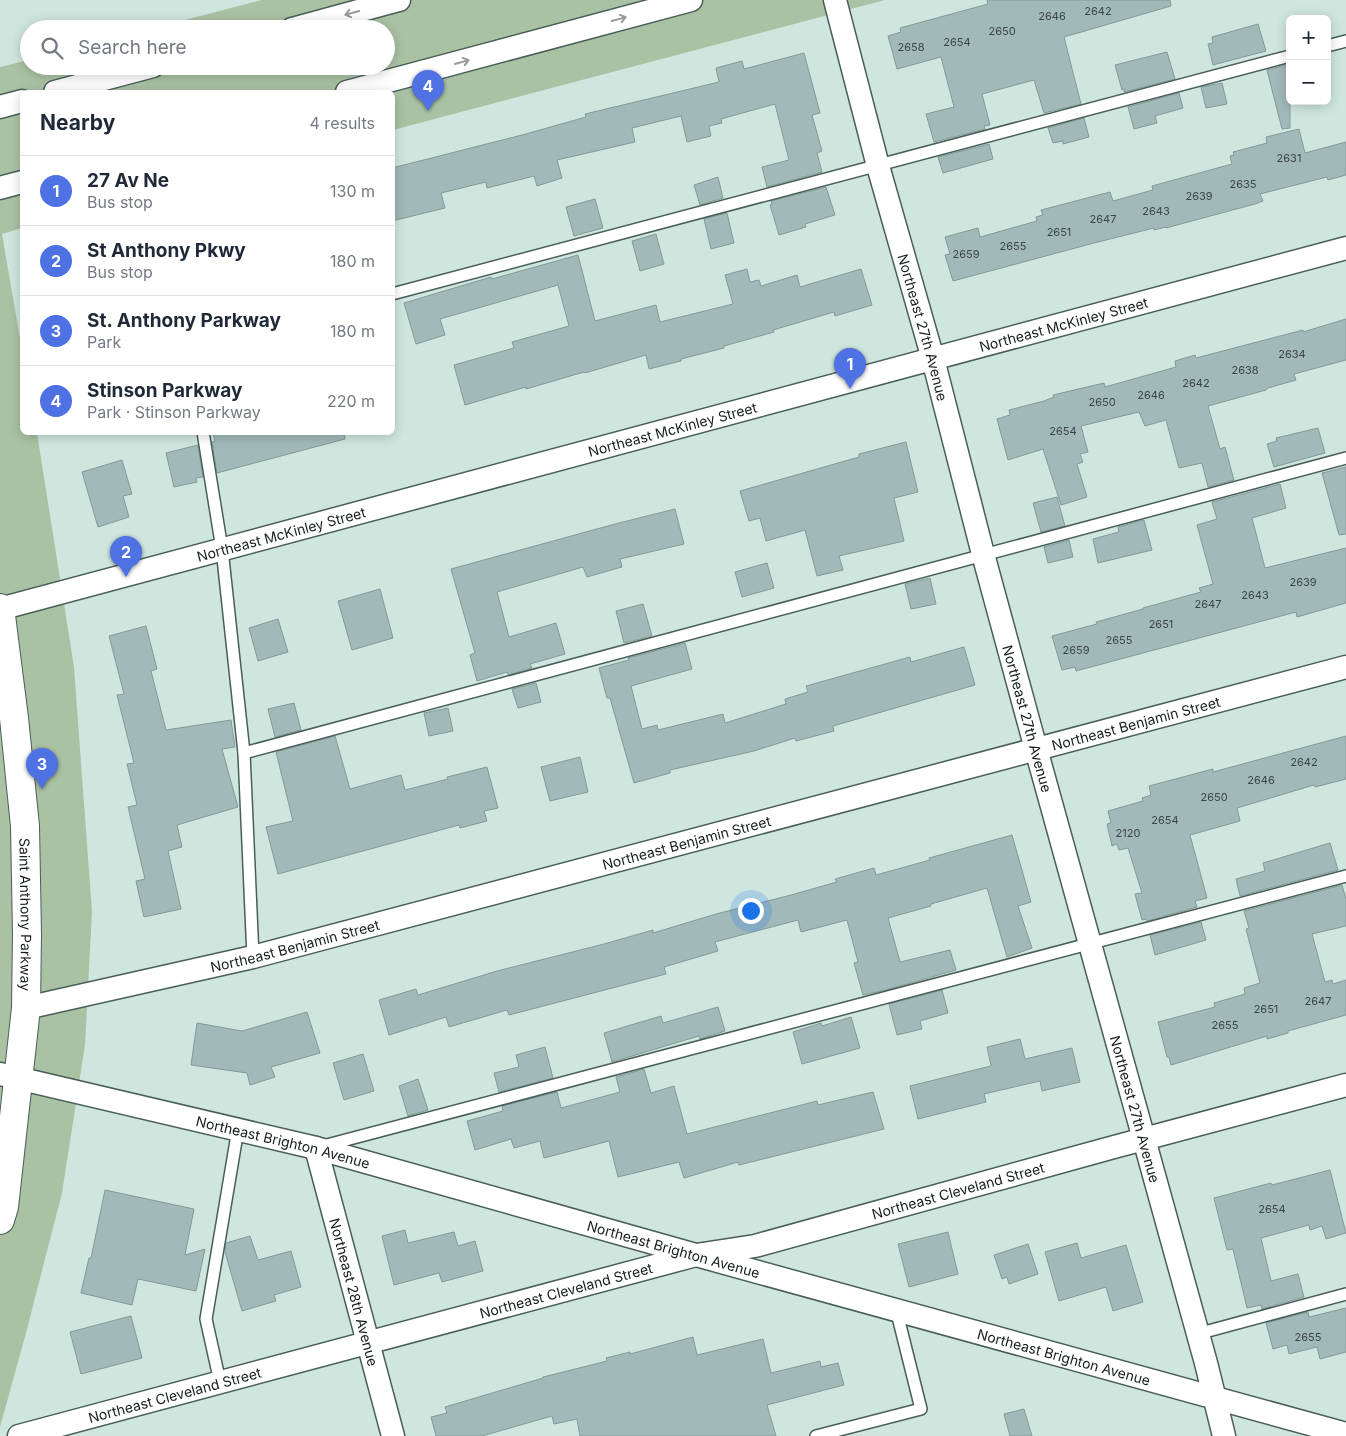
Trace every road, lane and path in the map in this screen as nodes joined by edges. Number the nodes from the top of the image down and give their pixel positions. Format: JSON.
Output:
{"nodes":[{"id":1,"x":399,"y":0,"type":"edge"},
{"id":2,"x":691,"y":0,"type":"edge"},
{"id":3,"x":835,"y":0,"type":"edge"},
{"id":4,"x":325,"y":20,"type":"edge"},
{"id":5,"x":1346,"y":41,"type":"edge"},
{"id":6,"x":1331,"y":45,"type":"edge"},
{"id":7,"x":1286,"y":57,"type":"edge"},
{"id":8,"x":119,"y":75,"type":"edge"},
{"id":9,"x":63,"y":90,"type":"edge"},
{"id":10,"x":354,"y":90,"type":"edge"},
{"id":11,"x":20,"y":102,"type":"edge"},
{"id":12,"x":0,"y":107,"type":"edge"},
{"id":13,"x":878,"y":166,"type":"junction"},
{"id":14,"x":20,"y":183,"type":"edge"},
{"id":15,"x":0,"y":188,"type":"edge"},
{"id":16,"x":1346,"y":248,"type":"edge"},
{"id":17,"x":395,"y":293,"type":"edge"},
{"id":18,"x":933,"y":358,"type":"junction"},
{"id":19,"x":203,"y":435,"type":"edge"},
{"id":20,"x":1346,"y":458,"type":"edge"},
{"id":21,"x":222,"y":549,"type":"junction"},
{"id":22,"x":983,"y":554,"type":"junction"},
{"id":23,"x":0,"y":608,"type":"edge"},
{"id":24,"x":1346,"y":667,"type":"edge"},
{"id":25,"x":1036,"y":749,"type":"junction"},
{"id":26,"x":244,"y":753,"type":"junction"},
{"id":27,"x":1346,"y":876,"type":"edge"},
{"id":28,"x":1090,"y":944,"type":"junction"},
{"id":29,"x":254,"y":957,"type":"junction"},
{"id":30,"x":26,"y":1008,"type":"junction"},
{"id":31,"x":9,"y":1077,"type":"edge"},
{"id":32,"x":1346,"y":1085,"type":"edge"},
{"id":33,"x":238,"y":1129,"type":"junction"},
{"id":34,"x":1143,"y":1139,"type":"junction"},
{"id":35,"x":316,"y":1148,"type":"junction"},
{"id":36,"x":0,"y":1220,"type":"edge"},
{"id":37,"x":696,"y":1255,"type":"junction"},
{"id":38,"x":1346,"y":1294,"type":"edge"},
{"id":39,"x":896,"y":1309,"type":"junction"},
{"id":40,"x":1197,"y":1334,"type":"junction"},
{"id":41,"x":368,"y":1343,"type":"junction"},
{"id":42,"x":220,"y":1382,"type":"junction"},
{"id":43,"x":1214,"y":1397,"type":"junction"},
{"id":44,"x":1346,"y":1434,"type":"edge"},
{"id":45,"x":20,"y":1436,"type":"edge"},
{"id":46,"x":393,"y":1436,"type":"edge"},
{"id":47,"x":816,"y":1436,"type":"edge"},
{"id":48,"x":1224,"y":1436,"type":"edge"}],
"edges":[{"from":1,"to":4,"type":"street","one_way":true},
{"from":10,"to":2,"type":"street","one_way":true},
{"from":3,"to":13,"type":"street","name":"Northeast 27th Avenue"},
{"from":5,"to":6,"type":"lane"},
{"from":7,"to":13,"type":"lane"},
{"from":8,"to":9,"type":"street"},
{"from":11,"to":12,"type":"street"},
{"from":13,"to":17,"type":"lane"},
{"from":13,"to":18,"type":"street","name":"Northeast 27th Avenue"},
{"from":14,"to":15,"type":"street"},
{"from":16,"to":18,"type":"street","name":"Northeast McKinley Street"},
{"from":18,"to":21,"type":"street","name":"Northeast McKinley Street"},
{"from":18,"to":22,"type":"street","name":"Northeast 27th Avenue"},
{"from":19,"to":21,"type":"lane"},
{"from":20,"to":22,"type":"lane"},
{"from":21,"to":23,"type":"street","name":"Northeast McKinley Street"},
{"from":21,"to":26,"type":"lane"},
{"from":22,"to":25,"type":"street","name":"Northeast 27th Avenue"},
{"from":22,"to":26,"type":"lane"},
{"from":23,"to":30,"type":"street","name":"Saint Anthony Parkway"},
{"from":24,"to":25,"type":"street","name":"Northeast Benjamin Street"},
{"from":25,"to":28,"type":"street","name":"Northeast 27th Avenue"},
{"from":25,"to":29,"type":"street","name":"Northeast Benjamin Street"},
{"from":26,"to":29,"type":"lane"},
{"from":27,"to":28,"type":"lane"},
{"from":28,"to":34,"type":"street","name":"Northeast 27th Avenue"},
{"from":28,"to":35,"type":"lane"},
{"from":29,"to":30,"type":"street","name":"Northeast Benjamin Street"},
{"from":30,"to":31,"type":"street","name":"Saint Anthony Parkway"},
{"from":31,"to":33,"type":"street","name":"Northeast Brighton Avenue"},
{"from":31,"to":36,"type":"street","name":"Saint Anthony Parkway"},
{"from":32,"to":34,"type":"street","name":"Northeast Cleveland Street"},
{"from":33,"to":35,"type":"street","name":"Northeast Brighton Avenue"},
{"from":33,"to":42,"type":"lane"},
{"from":34,"to":37,"type":"street","name":"Northeast Cleveland Street"},
{"from":34,"to":40,"type":"street","name":"Northeast 27th Avenue"},
{"from":35,"to":37,"type":"street","name":"Northeast Brighton Avenue"},
{"from":35,"to":41,"type":"street","name":"Northeast 28th Avenue"},
{"from":37,"to":39,"type":"street","name":"Northeast Brighton Avenue"},
{"from":37,"to":41,"type":"street","name":"Northeast Cleveland Street"},
{"from":38,"to":40,"type":"lane"},
{"from":39,"to":43,"type":"street","name":"Northeast Brighton Avenue"},
{"from":39,"to":47,"type":"lane"},
{"from":40,"to":43,"type":"street","name":"Northeast 27th Avenue"},
{"from":41,"to":42,"type":"street","name":"Northeast Cleveland Street"},
{"from":41,"to":46,"type":"street","name":"Northeast 28th Avenue"},
{"from":42,"to":45,"type":"street","name":"Northeast Cleveland Street"},
{"from":43,"to":44,"type":"street","name":"Northeast Brighton Avenue"},
{"from":43,"to":48,"type":"street","name":"Northeast 27th Avenue"}]}
